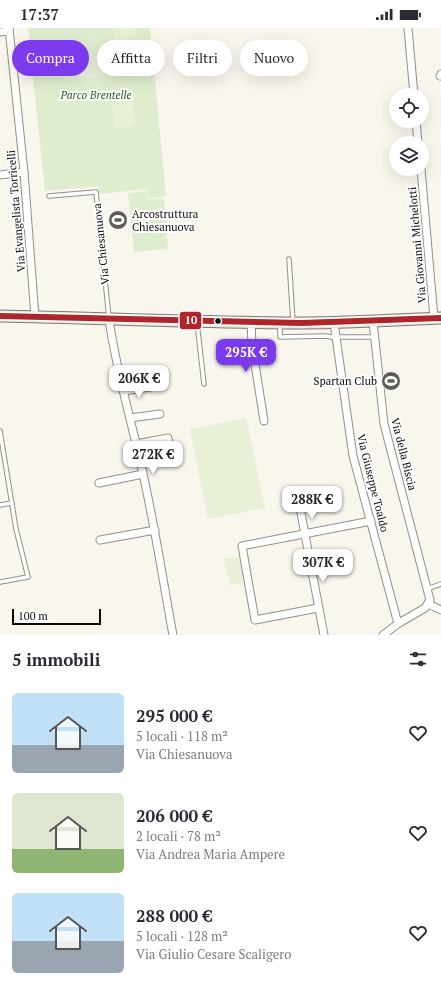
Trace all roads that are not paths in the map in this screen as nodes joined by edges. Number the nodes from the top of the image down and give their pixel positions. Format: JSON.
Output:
{"nodes":[{"id":1,"x":408,"y":28,"type":"edge"},
{"id":2,"x":9,"y":29,"type":"edge"},
{"id":3,"x":0,"y":32,"type":"edge"},
{"id":4,"x":413,"y":88,"type":"edge"},
{"id":5,"x":24,"y":172,"type":"junction"},
{"id":6,"x":0,"y":175,"type":"edge"},
{"id":7,"x":422,"y":176,"type":"edge"},
{"id":8,"x":49,"y":196,"type":"dead end"},
{"id":9,"x":290,"y":259,"type":"dead end"},
{"id":10,"x":0,"y":316,"type":"edge"},
{"id":11,"x":35,"y":317,"type":"junction"},
{"id":12,"x":438,"y":318,"type":"edge"},
{"id":13,"x":109,"y":319,"type":"junction"},
{"id":14,"x":197,"y":322,"type":"junction"},
{"id":15,"x":251,"y":322,"type":"junction"},
{"id":16,"x":373,"y":322,"type":"junction"},
{"id":17,"x":280,"y":323,"type":"junction"},
{"id":18,"x":298,"y":323,"type":"junction"},
{"id":19,"x":334,"y":323,"type":"junction"},
{"id":20,"x":303,"y":336,"type":"junction"},
{"id":21,"x":335,"y":337,"type":"junction"},
{"id":22,"x":374,"y":338,"type":"junction"},
{"id":23,"x":204,"y":384,"type":"dead end"},
{"id":24,"x":150,"y":387,"type":"dead end"},
{"id":25,"x":124,"y":392,"type":"junction"},
{"id":26,"x":160,"y":414,"type":"dead end"},
{"id":27,"x":130,"y":418,"type":"junction"},
{"id":28,"x":264,"y":421,"type":"dead end"},
{"id":29,"x":0,"y":431,"type":"edge"},
{"id":30,"x":136,"y":444,"type":"junction"},
{"id":31,"x":173,"y":460,"type":"dead end"},
{"id":32,"x":143,"y":474,"type":"junction"},
{"id":33,"x":99,"y":483,"type":"dead end"},
{"id":34,"x":12,"y":503,"type":"junction"},
{"id":35,"x":0,"y":505,"type":"edge"},
{"id":36,"x":300,"y":508,"type":"dead end"},
{"id":37,"x":371,"y":521,"type":"junction"},
{"id":38,"x":155,"y":530,"type":"junction"},
{"id":39,"x":305,"y":534,"type":"junction"},
{"id":40,"x":100,"y":540,"type":"dead end"},
{"id":41,"x":0,"y":582,"type":"edge"},
{"id":42,"x":441,"y":584,"type":"edge"},
{"id":43,"x":428,"y":588,"type":"junction"},
{"id":44,"x":428,"y":604,"type":"junction"},
{"id":45,"x":318,"y":608,"type":"junction"},
{"id":46,"x":441,"y":610,"type":"edge"},
{"id":47,"x":399,"y":623,"type":"junction"},
{"id":48,"x":172,"y":635,"type":"edge"},
{"id":49,"x":324,"y":635,"type":"edge"},
{"id":50,"x":383,"y":635,"type":"edge"}],
"edges":[{"from":1,"to":4,"type":"street"},
{"from":2,"to":3,"type":"street","name":"Via Evangelista Torricelli"},
{"from":2,"to":5,"type":"street","name":"Via Evangelista Torricelli"},
{"from":5,"to":6,"type":"street"},
{"from":5,"to":11,"type":"street","name":"Via Evangelista Torricelli"},
{"from":7,"to":12,"type":"street","name":"Via Giovanni Michelotti"},
{"from":8,"to":13,"type":"lane","name":"Via Chiesanuova"},
{"from":9,"to":18,"type":"lane"},
{"from":10,"to":11,"type":"main road"},
{"from":11,"to":13,"type":"main road"},
{"from":12,"to":16,"type":"main road"},
{"from":13,"to":14,"type":"main road"},
{"from":13,"to":25,"type":"street"},
{"from":14,"to":15,"type":"main road"},
{"from":14,"to":23,"type":"lane"},
{"from":15,"to":17,"type":"main road"},
{"from":15,"to":28,"type":"street"},
{"from":16,"to":19,"type":"main road"},
{"from":16,"to":22,"type":"street","name":"Via della Biscia"},
{"from":17,"to":18,"type":"main road"},
{"from":17,"to":20,"type":"lane"},
{"from":18,"to":19,"type":"main road"},
{"from":18,"to":20,"type":"lane"},
{"from":19,"to":21,"type":"street","name":"Via Giuseppe Toaldo"},
{"from":20,"to":21,"type":"lane"},
{"from":21,"to":22,"type":"lane"},
{"from":21,"to":37,"type":"street","name":"Via Giuseppe Toaldo"},
{"from":22,"to":43,"type":"street","name":"Via della Biscia"},
{"from":24,"to":25,"type":"street"},
{"from":25,"to":27,"type":"street"},
{"from":26,"to":27,"type":"street"},
{"from":27,"to":30,"type":"street"},
{"from":29,"to":34,"type":"lane"},
{"from":30,"to":31,"type":"street"},
{"from":30,"to":32,"type":"street"},
{"from":32,"to":33,"type":"street"},
{"from":32,"to":38,"type":"street"},
{"from":34,"to":35,"type":"lane"},
{"from":34,"to":41,"type":"lane"},
{"from":36,"to":39,"type":"street"},
{"from":37,"to":39,"type":"street"},
{"from":37,"to":47,"type":"street","name":"Via Giuseppe Toaldo"},
{"from":38,"to":40,"type":"street"},
{"from":38,"to":48,"type":"street"},
{"from":39,"to":45,"type":"street"},
{"from":39,"to":45,"type":"street"},
{"from":42,"to":43,"type":"lane"},
{"from":43,"to":44,"type":"street","name":"Via della Biscia"},
{"from":44,"to":46,"type":"street"},
{"from":44,"to":47,"type":"street"},
{"from":45,"to":49,"type":"street"},
{"from":47,"to":50,"type":"street"}]}
